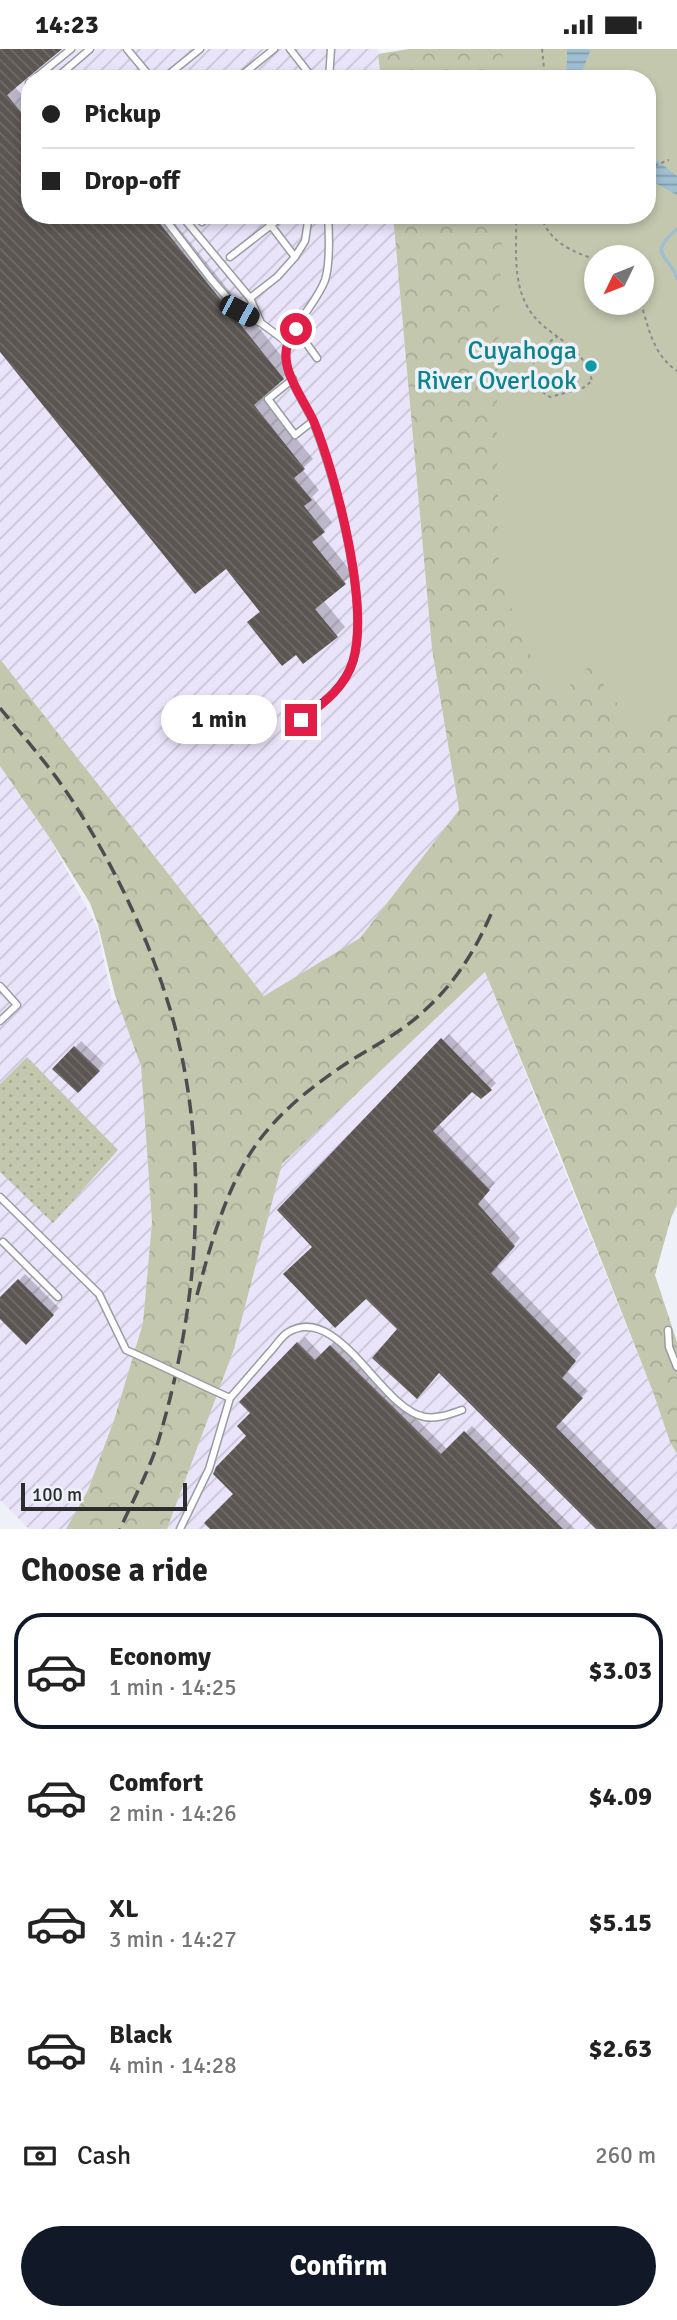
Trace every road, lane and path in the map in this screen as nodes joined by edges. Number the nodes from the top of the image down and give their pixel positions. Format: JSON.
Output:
{"nodes":[{"id":1,"x":71,"y":49,"type":"edge"},
{"id":2,"x":90,"y":49,"type":"edge"},
{"id":3,"x":127,"y":49,"type":"edge"},
{"id":4,"x":200,"y":49,"type":"edge"},
{"id":5,"x":274,"y":49,"type":"edge"},
{"id":6,"x":290,"y":49,"type":"edge"},
{"id":7,"x":331,"y":49,"type":"edge"},
{"id":8,"x":542,"y":49,"type":"edge"},
{"id":9,"x":45,"y":70,"type":"edge"},
{"id":10,"x":66,"y":70,"type":"edge"},
{"id":11,"x":144,"y":70,"type":"edge"},
{"id":12,"x":174,"y":70,"type":"edge"},
{"id":13,"x":248,"y":70,"type":"edge"},
{"id":14,"x":304,"y":70,"type":"edge"},
{"id":15,"x":330,"y":70,"type":"edge"},
{"id":16,"x":544,"y":70,"type":"edge"},
{"id":17,"x":669,"y":160,"type":"dead end"},
{"id":18,"x":656,"y":165,"type":"edge"},
{"id":19,"x":169,"y":224,"type":"edge"},
{"id":20,"x":188,"y":224,"type":"edge"},
{"id":21,"x":308,"y":224,"type":"edge"},
{"id":22,"x":328,"y":224,"type":"edge"},
{"id":23,"x":516,"y":224,"type":"edge"},
{"id":24,"x":544,"y":224,"type":"edge"},
{"id":25,"x":271,"y":225,"type":"joint"},
{"id":26,"x":584,"y":256,"type":"edge"},
{"id":27,"x":230,"y":257,"type":"dead end"},
{"id":28,"x":295,"y":257,"type":"junction"},
{"id":29,"x":250,"y":298,"type":"junction"},
{"id":30,"x":645,"y":315,"type":"edge"},
{"id":31,"x":261,"y":323,"type":"junction"},
{"id":32,"x":296,"y":329,"type":"junction"},
{"id":33,"x":558,"y":336,"type":"junction"},
{"id":34,"x":288,"y":343,"type":"junction"},
{"id":35,"x":317,"y":358,"type":"dead end"},
{"id":36,"x":677,"y":371,"type":"edge"},
{"id":37,"x":293,"y":379,"type":"junction"},
{"id":38,"x":313,"y":421,"type":"junction"},
{"id":39,"x":301,"y":720,"type":"dead end"},
{"id":40,"x":0,"y":986,"type":"edge"},
{"id":41,"x":0,"y":1021,"type":"edge"},
{"id":42,"x":0,"y":1197,"type":"edge"},
{"id":43,"x":1,"y":1242,"type":"edge"},
{"id":44,"x":58,"y":1297,"type":"dead end"},
{"id":45,"x":668,"y":1330,"type":"dead end"},
{"id":46,"x":677,"y":1367,"type":"edge"},
{"id":47,"x":230,"y":1398,"type":"junction"},
{"id":48,"x":462,"y":1410,"type":"dead end"},
{"id":49,"x":180,"y":1529,"type":"edge"}],
"edges":[{"from":1,"to":9,"type":"lane"},
{"from":2,"to":10,"type":"lane"},
{"from":3,"to":11,"type":"lane"},
{"from":4,"to":12,"type":"lane"},
{"from":5,"to":13,"type":"lane"},
{"from":6,"to":14,"type":"lane"},
{"from":7,"to":15,"type":"lane"},
{"from":8,"to":16,"type":"path"},
{"from":17,"to":18,"type":"path"},
{"from":19,"to":31,"type":"lane"},
{"from":20,"to":29,"type":"lane"},
{"from":21,"to":28,"type":"lane"},
{"from":22,"to":32,"type":"lane"},
{"from":23,"to":33,"type":"path"},
{"from":24,"to":26,"type":"path"},
{"from":25,"to":27,"type":"lane"},
{"from":25,"to":28,"type":"lane"},
{"from":28,"to":29,"type":"lane"},
{"from":29,"to":31,"type":"lane"},
{"from":30,"to":36,"type":"path"},
{"from":31,"to":34,"type":"lane"},
{"from":32,"to":34,"type":"lane"},
{"from":32,"to":35,"type":"lane"},
{"from":33,"to":33,"type":"path"},
{"from":34,"to":37,"type":"lane"},
{"from":37,"to":38,"type":"lane"},
{"from":37,"to":38,"type":"lane"},
{"from":38,"to":39,"type":"lane"},
{"from":40,"to":41,"type":"lane"},
{"from":42,"to":47,"type":"lane","bridge":true},
{"from":43,"to":44,"type":"lane"},
{"from":45,"to":46,"type":"lane"},
{"from":47,"to":48,"type":"lane"},
{"from":47,"to":49,"type":"lane"}]}
